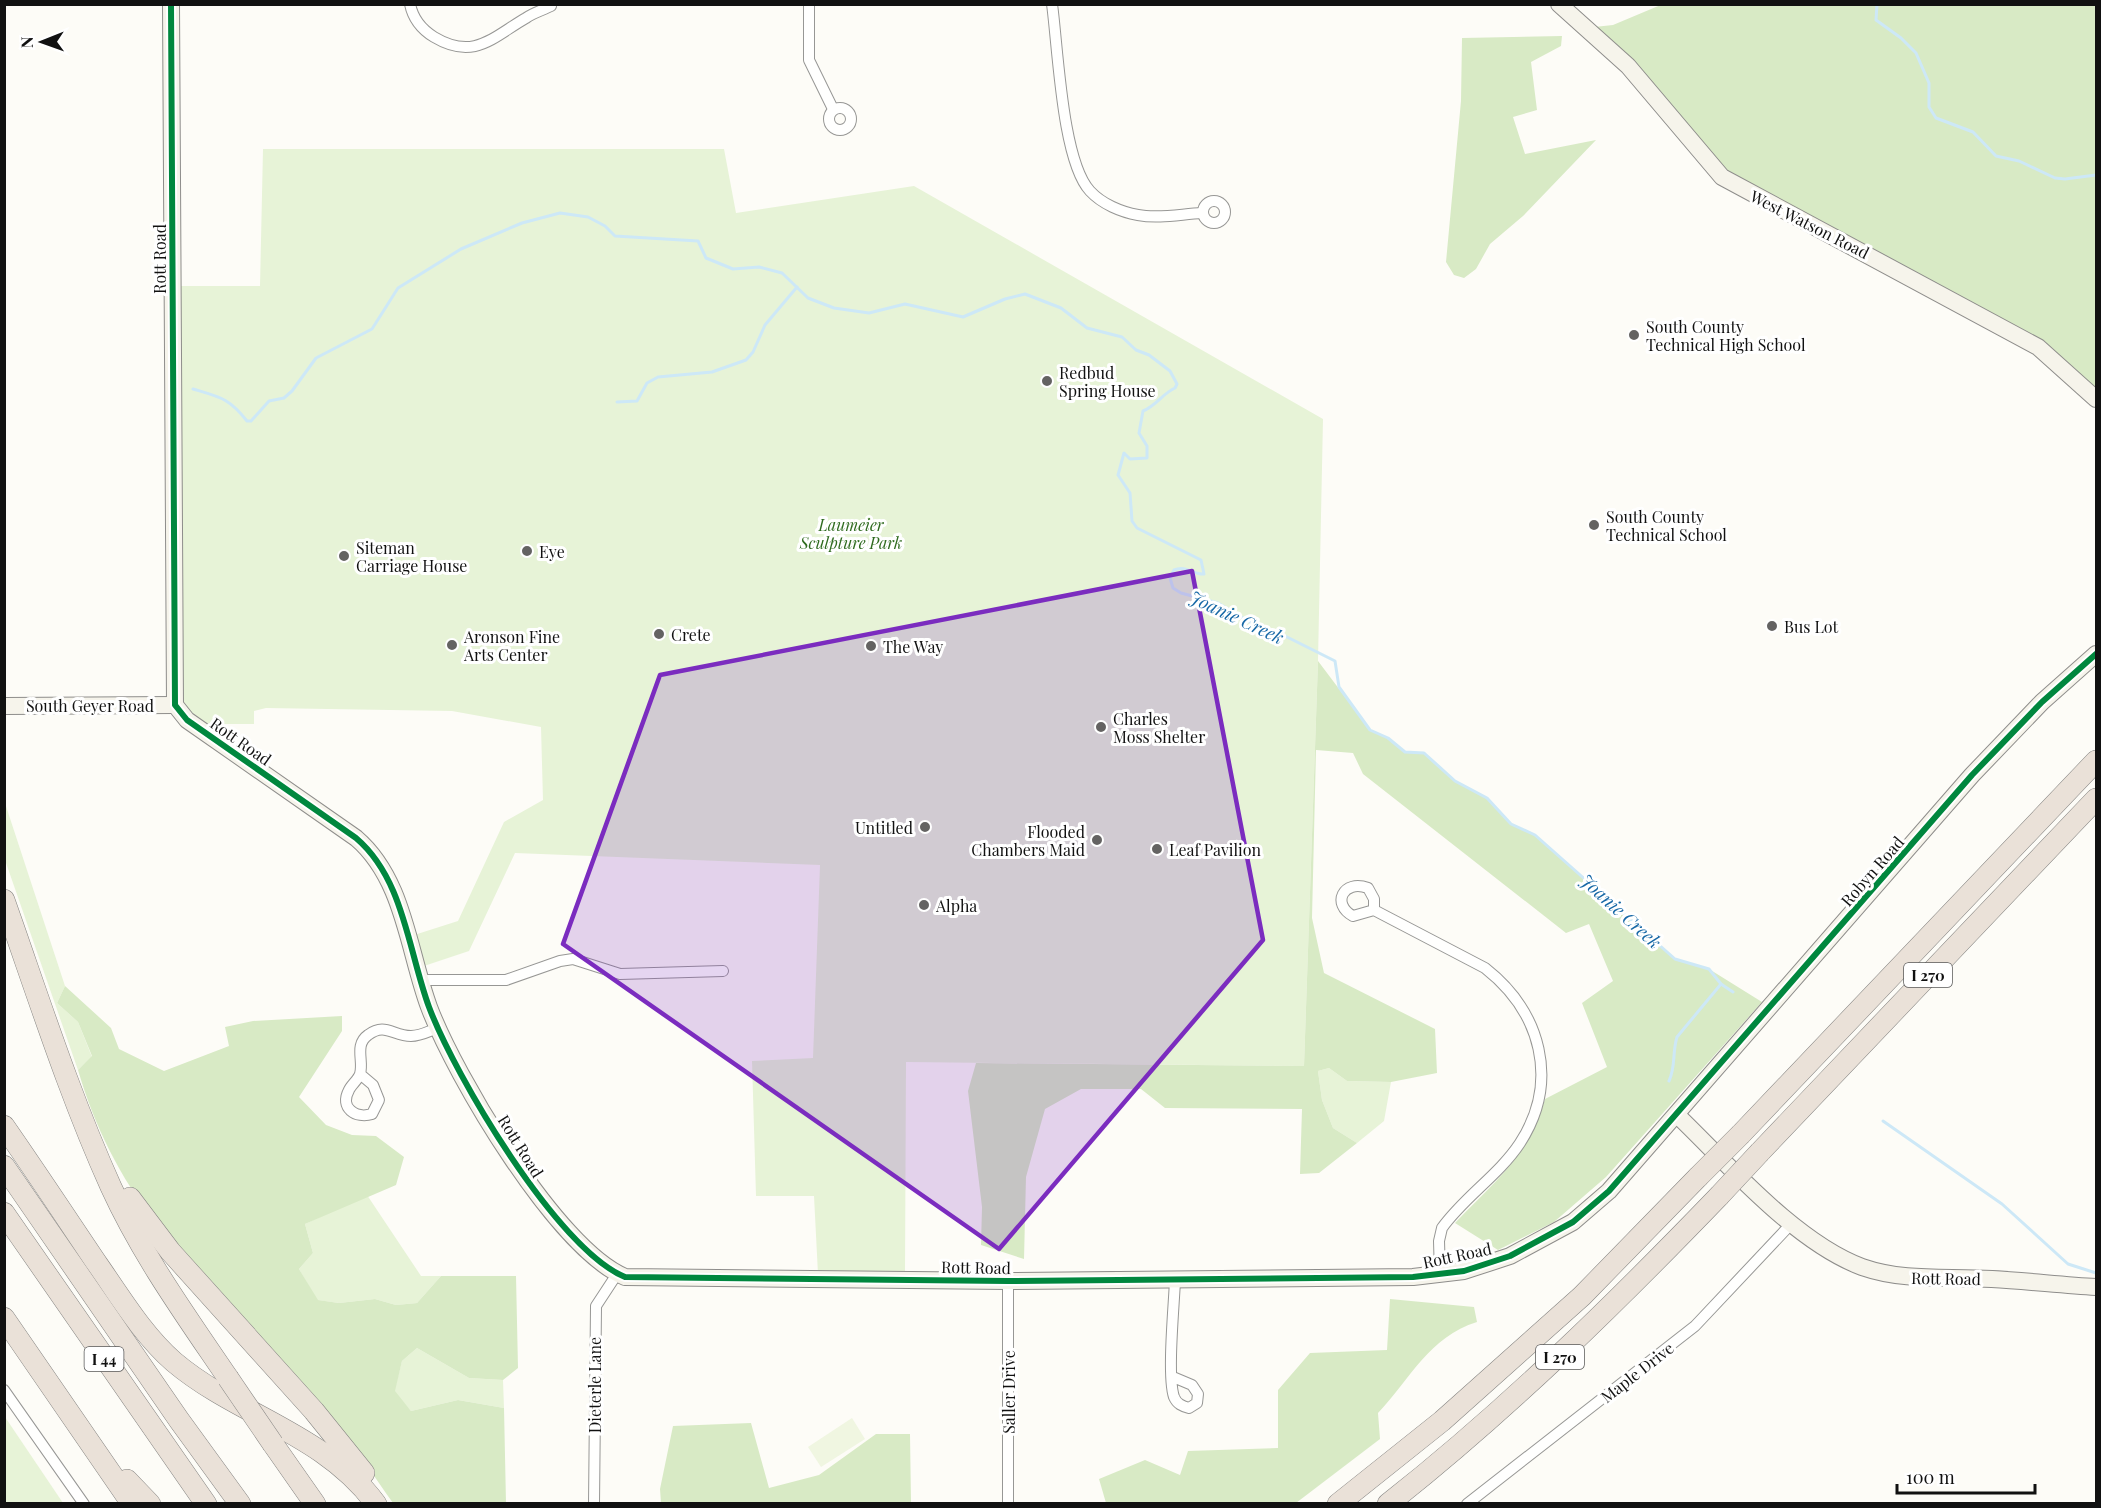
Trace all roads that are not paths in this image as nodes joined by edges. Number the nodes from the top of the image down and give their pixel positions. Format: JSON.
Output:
{"nodes":[{"id":1,"x":171,"y":4,"type":"edge"},
{"id":2,"x":410,"y":4,"type":"edge"},
{"id":3,"x":808,"y":4,"type":"edge"},
{"id":4,"x":1052,"y":4,"type":"edge"},
{"id":5,"x":1559,"y":4,"type":"edge"},
{"id":6,"x":551,"y":6,"type":"dead end"},
{"id":7,"x":833,"y":109,"type":"dead end"},
{"id":8,"x":1202,"y":213,"type":"dead end"},
{"id":9,"x":2097,"y":399,"type":"edge"},
{"id":10,"x":2097,"y":654,"type":"edge"},
{"id":11,"x":175,"y":705,"type":"junction"},
{"id":12,"x":4,"y":706,"type":"edge"},
{"id":13,"x":2097,"y":761,"type":"edge"},
{"id":14,"x":2097,"y":798,"type":"edge"},
{"id":15,"x":4,"y":900,"type":"edge"},
{"id":16,"x":1374,"y":910,"type":"dead end"},
{"id":17,"x":723,"y":971,"type":"dead end"},
{"id":18,"x":420,"y":980,"type":"junction"},
{"id":19,"x":438,"y":1028,"type":"junction"},
{"id":20,"x":360,"y":1074,"type":"dead end"},
{"id":21,"x":1677,"y":1115,"type":"junction"},
{"id":22,"x":4,"y":1126,"type":"edge"},
{"id":23,"x":96,"y":1148,"type":"junction"},
{"id":24,"x":4,"y":1166,"type":"edge"},
{"id":25,"x":4,"y":1213,"type":"edge"},
{"id":26,"x":1792,"y":1223,"type":"junction"},
{"id":27,"x":617,"y":1274,"type":"junction"},
{"id":28,"x":1440,"y":1275,"type":"junction"},
{"id":29,"x":1174,"y":1280,"type":"junction"},
{"id":30,"x":1008,"y":1281,"type":"junction"},
{"id":31,"x":2097,"y":1287,"type":"edge"},
{"id":32,"x":4,"y":1318,"type":"edge"},
{"id":33,"x":1173,"y":1377,"type":"dead end"},
{"id":34,"x":4,"y":1390,"type":"edge"},
{"id":35,"x":99,"y":1456,"type":"junction"},
{"id":36,"x":84,"y":1503,"type":"edge"},
{"id":37,"x":132,"y":1503,"type":"edge"},
{"id":38,"x":150,"y":1503,"type":"edge"},
{"id":39,"x":206,"y":1503,"type":"edge"},
{"id":40,"x":240,"y":1503,"type":"edge"},
{"id":41,"x":315,"y":1503,"type":"edge"},
{"id":42,"x":376,"y":1503,"type":"edge"},
{"id":43,"x":386,"y":1503,"type":"edge"},
{"id":44,"x":594,"y":1503,"type":"edge"},
{"id":45,"x":1008,"y":1503,"type":"edge"},
{"id":46,"x":1338,"y":1503,"type":"edge"},
{"id":47,"x":1388,"y":1503,"type":"edge"},
{"id":48,"x":1467,"y":1503,"type":"edge"}],
"edges":[{"from":1,"to":11,"type":"street","name":"Rott Road"},
{"from":2,"to":6,"type":"street"},
{"from":3,"to":7,"type":"street"},
{"from":4,"to":8,"type":"street"},
{"from":5,"to":9,"type":"street","name":"West Watson Road"},
{"from":10,"to":21,"type":"street","name":"Robyn Road"},
{"from":11,"to":12,"type":"street","name":"South Geyer Road"},
{"from":11,"to":18,"type":"street","name":"Rott Road"},
{"from":13,"to":46,"type":"highway","number":"I 270","bridge":true},
{"from":14,"to":47,"type":"highway","number":"I 270","bridge":true},
{"from":15,"to":23,"type":"highway"},
{"from":16,"to":28,"type":"street"},
{"from":17,"to":18,"type":"street"},
{"from":18,"to":19,"type":"street","name":"Rott Road"},
{"from":19,"to":20,"type":"street"},
{"from":19,"to":27,"type":"street","name":"Rott Road"},
{"from":21,"to":26,"type":"street","name":"Rott Road"},
{"from":21,"to":28,"type":"street","name":"Rott Road"},
{"from":22,"to":42,"type":"highway"},
{"from":23,"to":41,"type":"highway","bridge":true},
{"from":23,"to":43,"type":"highway"},
{"from":24,"to":40,"type":"highway","number":"I 44"},
{"from":25,"to":39,"type":"highway","number":"I 44"},
{"from":26,"to":31,"type":"street","name":"Rott Road"},
{"from":26,"to":48,"type":"street","name":"Maple Drive"},
{"from":27,"to":30,"type":"street","name":"Rott Road"},
{"from":27,"to":44,"type":"street","name":"Dieterle Lane"},
{"from":28,"to":29,"type":"street","name":"Rott Road"},
{"from":29,"to":30,"type":"street","name":"Rott Road"},
{"from":29,"to":33,"type":"street"},
{"from":30,"to":45,"type":"street","name":"Saller Drive"},
{"from":32,"to":35,"type":"highway"},
{"from":34,"to":36,"type":"street"},
{"from":35,"to":37,"type":"highway"},
{"from":35,"to":38,"type":"highway"}]}
